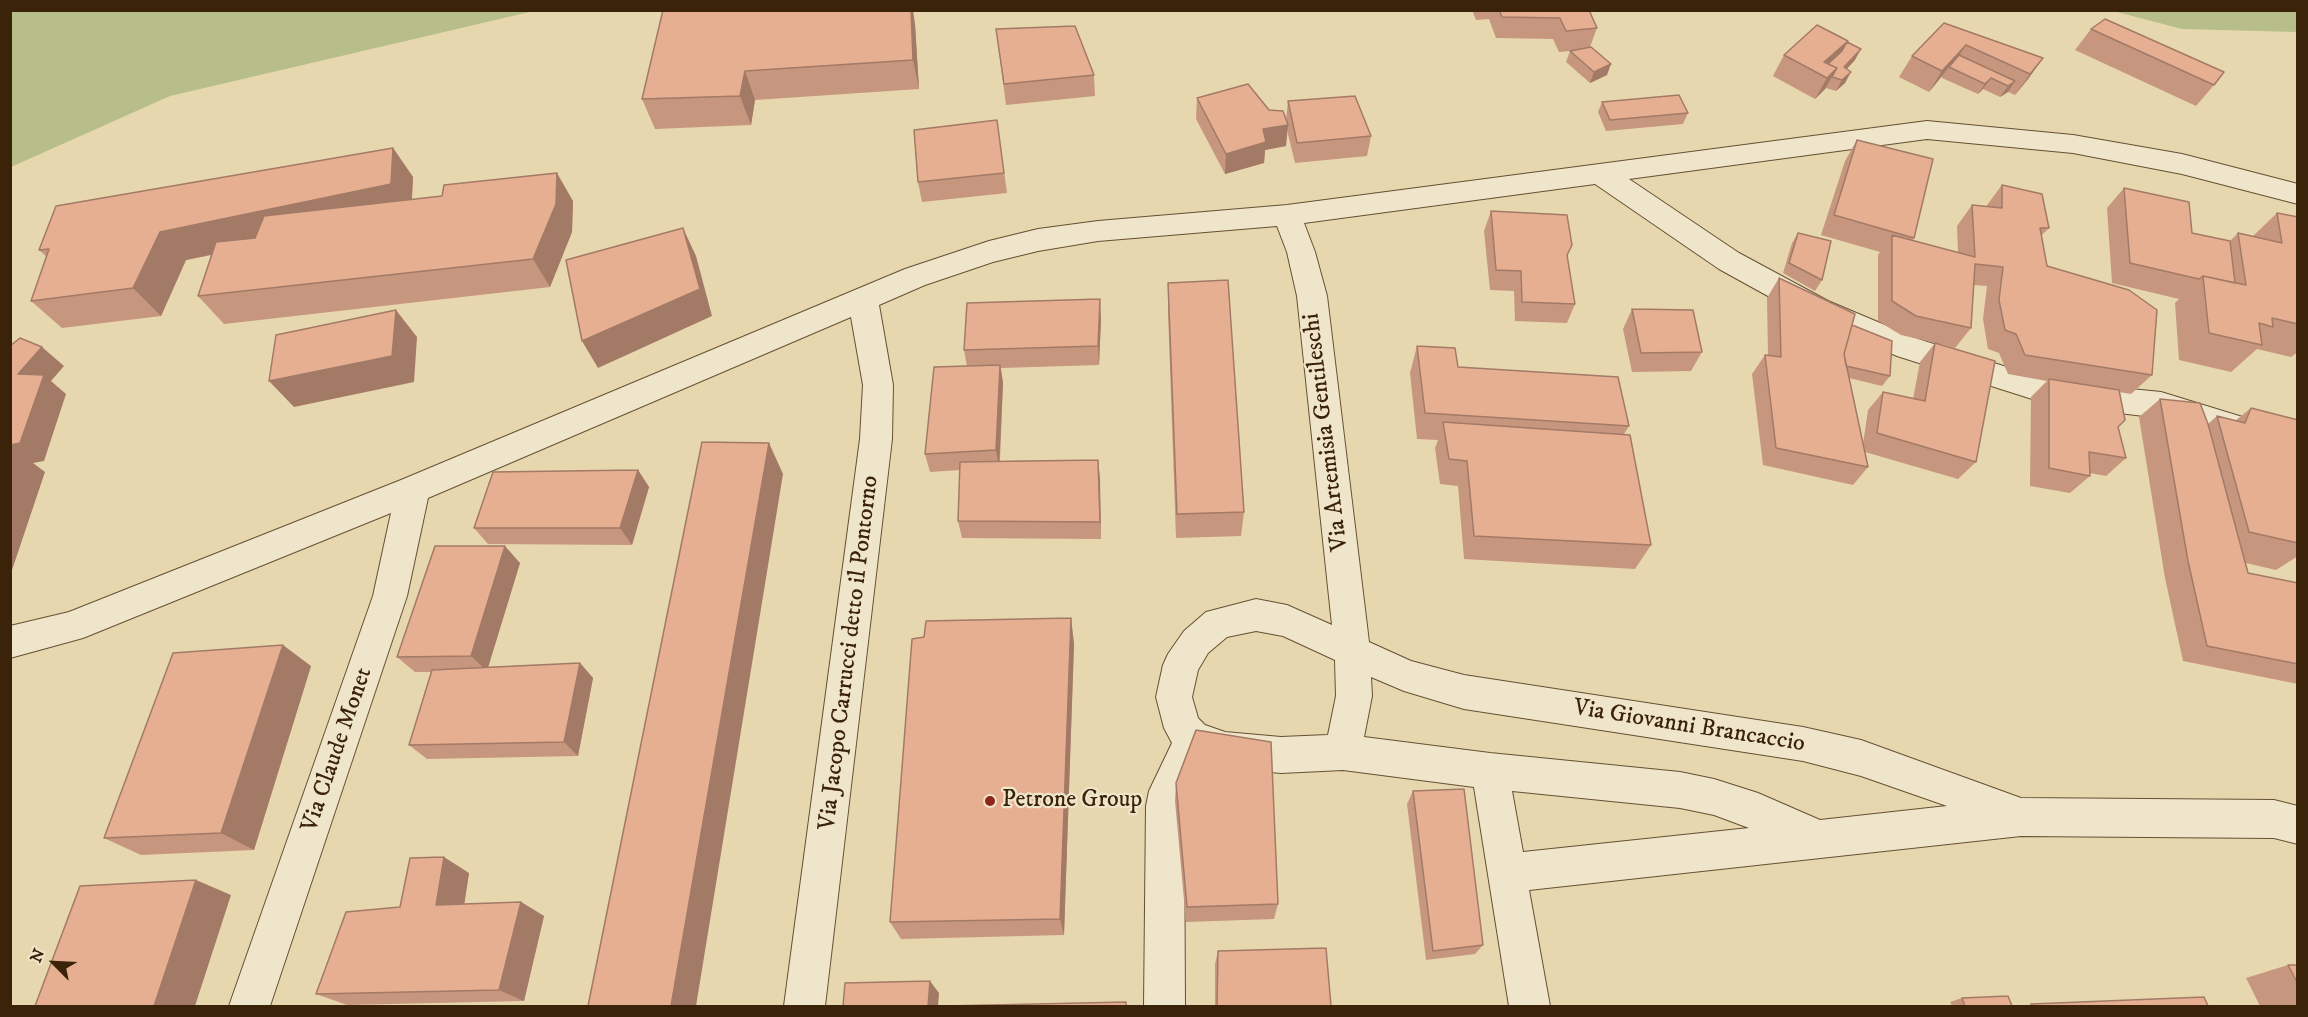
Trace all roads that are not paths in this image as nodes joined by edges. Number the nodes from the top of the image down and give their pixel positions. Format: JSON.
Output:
{"nodes":[{"id":1,"x":1598,"y":172,"type":"junction"},
{"id":2,"x":2298,"y":195,"type":"edge"},
{"id":3,"x":1287,"y":215,"type":"junction"},
{"id":4,"x":863,"y":300,"type":"junction"},
{"id":5,"x":2298,"y":447,"type":"edge"},
{"id":6,"x":413,"y":490,"type":"junction"},
{"id":7,"x":10,"y":642,"type":"edge"},
{"id":8,"x":1353,"y":652,"type":"junction"},
{"id":9,"x":1193,"y":738,"type":"junction"},
{"id":10,"x":1343,"y":752,"type":"junction"},
{"id":11,"x":1490,"y":771,"type":"junction"},
{"id":12,"x":2021,"y":817,"type":"junction"},
{"id":13,"x":2298,"y":825,"type":"edge"},
{"id":14,"x":1820,"y":839,"type":"junction"},
{"id":15,"x":1507,"y":873,"type":"junction"},
{"id":16,"x":250,"y":1006,"type":"edge"},
{"id":17,"x":805,"y":1006,"type":"edge"},
{"id":18,"x":1164,"y":1006,"type":"edge"},
{"id":19,"x":1529,"y":1006,"type":"edge"}],
"edges":[{"from":1,"to":2,"type":"street"},
{"from":1,"to":3,"type":"street"},
{"from":1,"to":5,"type":"street"},
{"from":3,"to":4,"type":"street"},
{"from":3,"to":8,"type":"street","name":"Via Artemisia Gentileschi"},
{"from":4,"to":6,"type":"street"},
{"from":4,"to":17,"type":"street","name":"Via Jacopo Carrucci detto il Pontorno"},
{"from":6,"to":7,"type":"street"},
{"from":6,"to":16,"type":"street","name":"Via Claude Monet"},
{"from":8,"to":9,"type":"street"},
{"from":8,"to":10,"type":"street","name":"Via Artemisia Gentileschi"},
{"from":8,"to":12,"type":"street","name":"Via Giovanni Brancaccio"},
{"from":9,"to":10,"type":"street"},
{"from":9,"to":18,"type":"street"},
{"from":10,"to":11,"type":"street","name":"Via Giovanni Brancaccio"},
{"from":11,"to":14,"type":"street","name":"Via Giovanni Brancaccio"},
{"from":11,"to":15,"type":"street"},
{"from":12,"to":13,"type":"street","name":"Via Giovanni Brancaccio"},
{"from":12,"to":14,"type":"street","name":"Via Giovanni Brancaccio"},
{"from":14,"to":15,"type":"street","name":"Via Giovanni Brancaccio"},
{"from":15,"to":19,"type":"street"}]}
